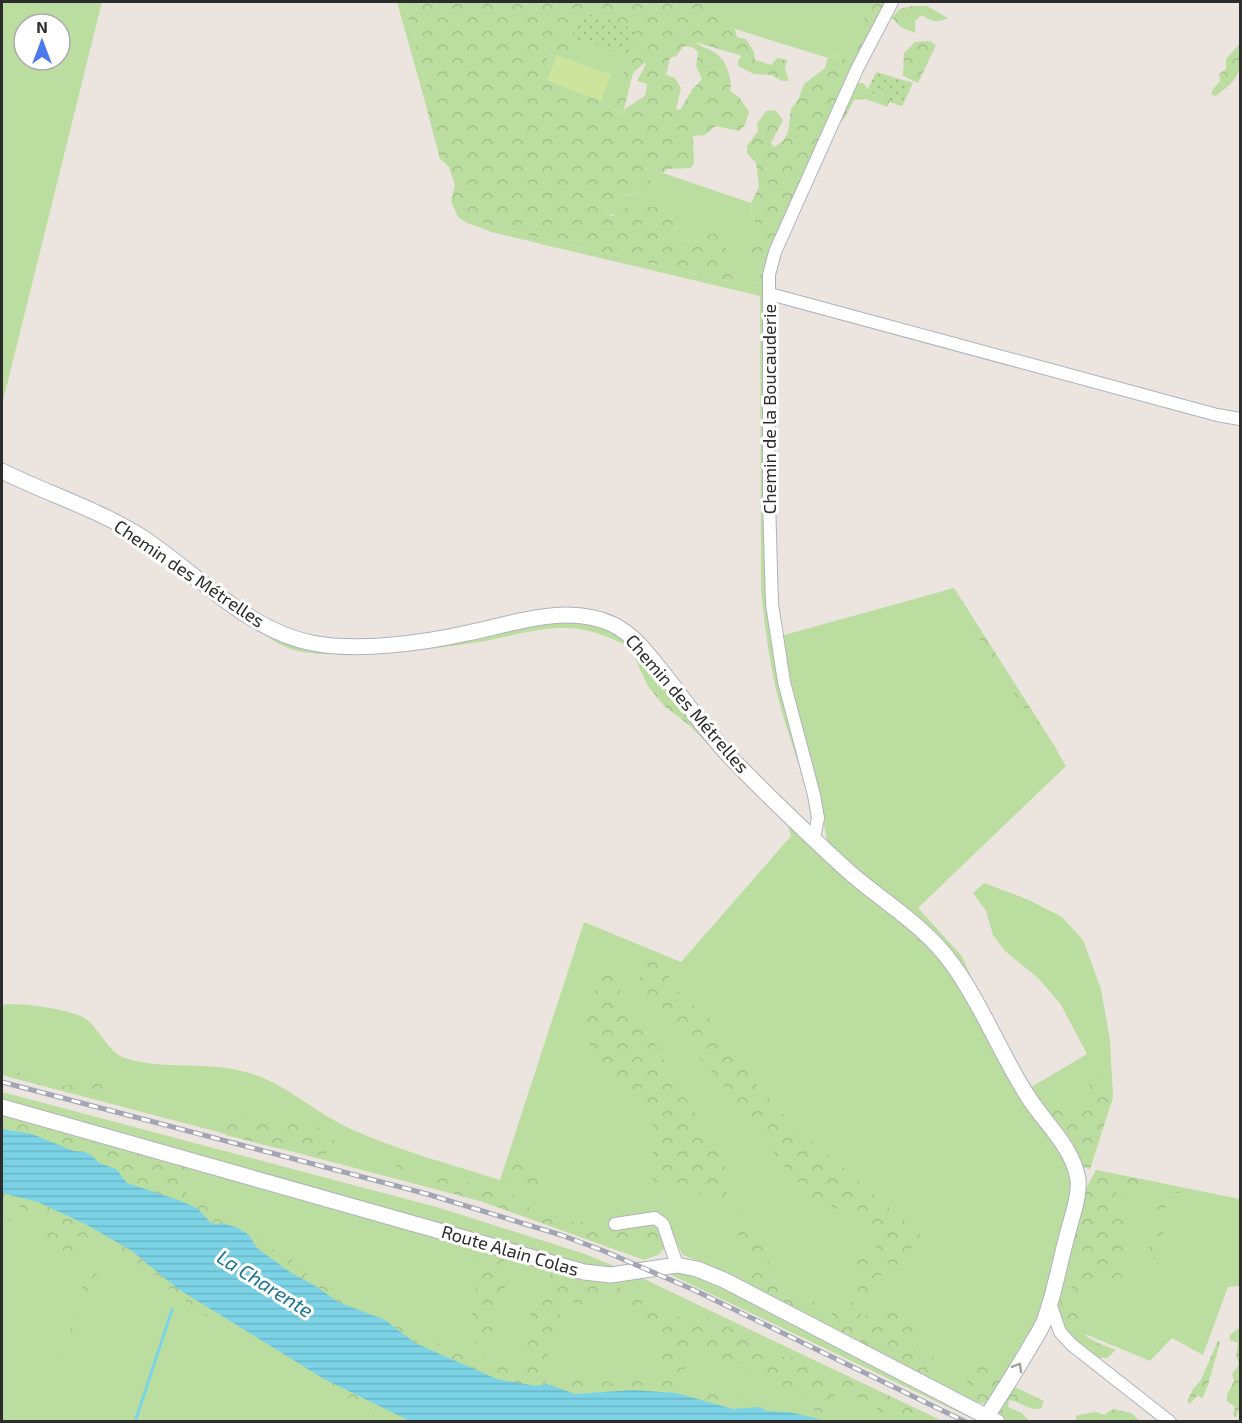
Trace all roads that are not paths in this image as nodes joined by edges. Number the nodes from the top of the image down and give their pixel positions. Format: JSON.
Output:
{"nodes":[{"id":1,"x":892,"y":2,"type":"edge"},
{"id":2,"x":770,"y":294,"type":"junction"},
{"id":3,"x":1240,"y":419,"type":"edge"},
{"id":4,"x":2,"y":471,"type":"edge"},
{"id":5,"x":814,"y":838,"type":"junction"},
{"id":6,"x":2,"y":1107,"type":"edge"},
{"id":7,"x":615,"y":1224,"type":"dead end"},
{"id":8,"x":677,"y":1265,"type":"junction"},
{"id":9,"x":1050,"y":1304,"type":"junction"},
{"id":10,"x":992,"y":1419,"type":"edge"},
{"id":11,"x":1170,"y":1422,"type":"edge"}],
"edges":[{"from":1,"to":2,"type":"street","name":"Chemin de la Boucauderie"},
{"from":2,"to":3,"type":"street"},
{"from":2,"to":5,"type":"street","name":"Chemin de la Boucauderie"},
{"from":4,"to":5,"type":"street","name":"Chemin des Métrelles"},
{"from":5,"to":9,"type":"street","name":"Chemin des Métrelles"},
{"from":6,"to":8,"type":"street","name":"Route Alain Colas"},
{"from":7,"to":8,"type":"street"},
{"from":8,"to":10,"type":"street","name":"Route Alain Colas"},
{"from":10,"to":9,"type":"street","name":"Chemin des Métrelles","one_way":true},
{"from":9,"to":11,"type":"street"}]}
